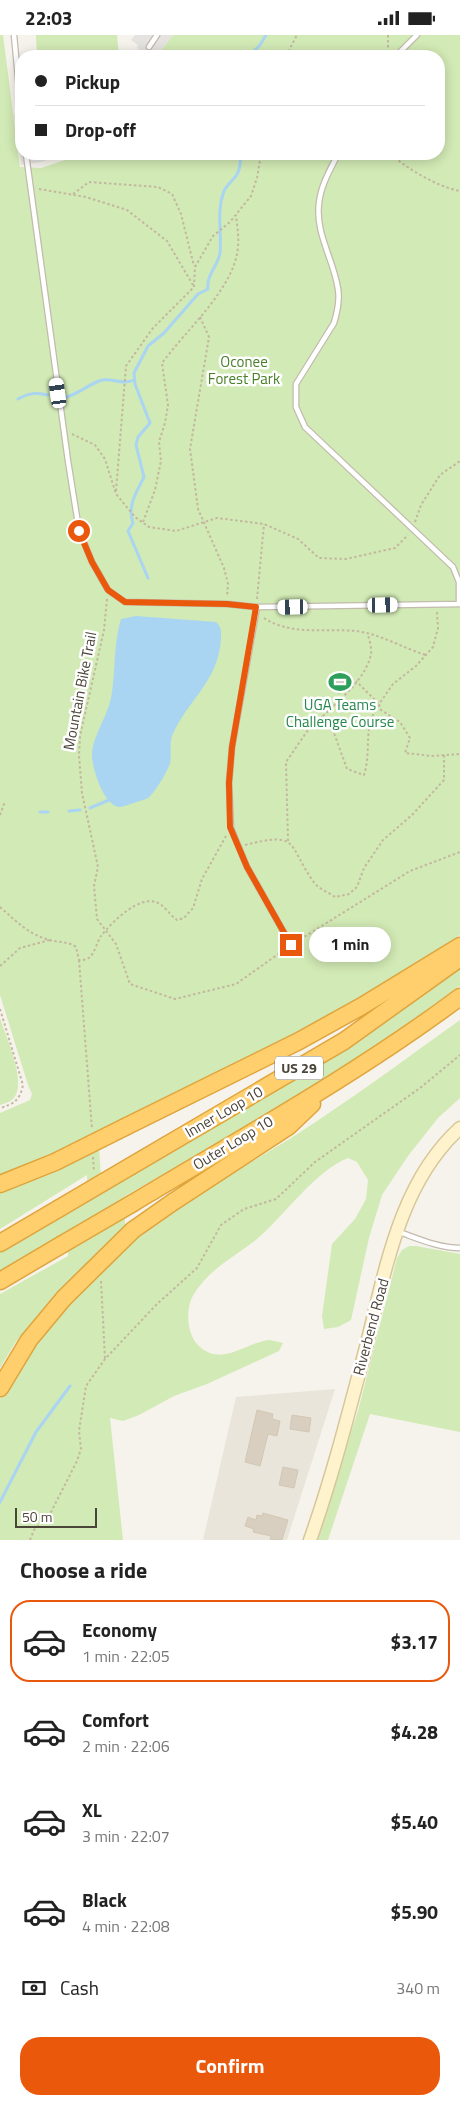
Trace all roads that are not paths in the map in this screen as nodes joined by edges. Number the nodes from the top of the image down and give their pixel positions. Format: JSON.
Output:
{"nodes":[{"id":1,"x":14,"y":35,"type":"edge"},
{"id":2,"x":157,"y":35,"type":"edge"},
{"id":3,"x":417,"y":35,"type":"edge"},
{"id":4,"x":149,"y":47,"type":"dead end"},
{"id":5,"x":15,"y":50,"type":"edge"},
{"id":6,"x":402,"y":50,"type":"edge"},
{"id":7,"x":27,"y":160,"type":"edge"},
{"id":8,"x":335,"y":160,"type":"edge"},
{"id":9,"x":460,"y":604,"type":"edge"},
{"id":10,"x":256,"y":607,"type":"junction"},
{"id":11,"x":291,"y":945,"type":"road end"},
{"id":12,"x":460,"y":946,"type":"edge"},
{"id":13,"x":460,"y":958,"type":"edge"},
{"id":14,"x":460,"y":997,"type":"edge"},
{"id":15,"x":329,"y":1086,"type":"junction"},
{"id":16,"x":460,"y":1129,"type":"edge"},
{"id":17,"x":0,"y":1184,"type":"edge"},
{"id":18,"x":396,"y":1231,"type":"junction"},
{"id":19,"x":0,"y":1243,"type":"edge"},
{"id":20,"x":460,"y":1248,"type":"edge"},
{"id":21,"x":0,"y":1281,"type":"edge"},
{"id":22,"x":0,"y":1388,"type":"edge"},
{"id":23,"x":310,"y":1540,"type":"edge"}],
"edges":[{"from":1,"to":5,"type":"lane"},
{"from":2,"to":4,"type":"lane"},
{"from":3,"to":6,"type":"lane"},
{"from":7,"to":10,"type":"lane"},
{"from":8,"to":9,"type":"lane"},
{"from":9,"to":10,"type":"lane"},
{"from":10,"to":11,"type":"lane"},
{"from":12,"to":17,"type":"highway","bridge":true},
{"from":13,"to":19,"type":"highway","name":"Inner Loop 10","number":"US 29","bridge":true},
{"from":14,"to":15,"type":"highway","name":"Outer Loop 10","number":"US 29"},
{"from":15,"to":21,"type":"highway","name":"Outer Loop 10","number":"US 29","bridge":true},
{"from":15,"to":22,"type":"highway","bridge":true},
{"from":16,"to":18,"type":"street","name":"Riverbend Road"},
{"from":18,"to":20,"type":"lane"},
{"from":18,"to":23,"type":"street","name":"Riverbend Road"}]}
